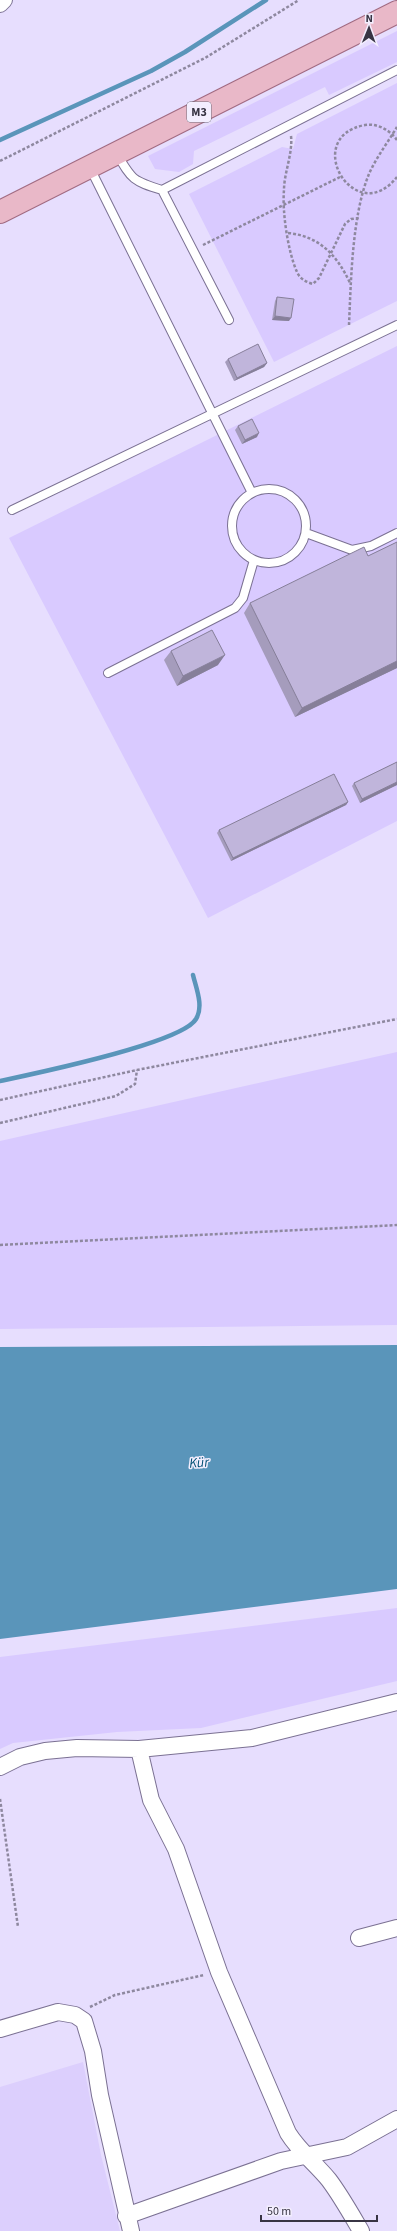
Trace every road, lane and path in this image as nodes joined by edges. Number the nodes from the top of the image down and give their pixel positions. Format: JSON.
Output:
{"nodes":[{"id":1,"x":4,"y":0,"type":"edge"},
{"id":2,"x":299,"y":0,"type":"edge"},
{"id":3,"x":0,"y":4,"type":"edge"},
{"id":4,"x":397,"y":12,"type":"edge"},
{"id":5,"x":397,"y":70,"type":"edge"},
{"id":6,"x":287,"y":126,"type":"junction"},
{"id":7,"x":397,"y":127,"type":"edge"},
{"id":8,"x":393,"y":134,"type":"junction"},
{"id":9,"x":397,"y":140,"type":"edge"},
{"id":10,"x":117,"y":154,"type":"junction"},
{"id":11,"x":0,"y":161,"type":"edge"},
{"id":12,"x":90,"y":167,"type":"junction"},
{"id":13,"x":340,"y":177,"type":"junction"},
{"id":14,"x":397,"y":177,"type":"edge"},
{"id":15,"x":162,"y":190,"type":"junction"},
{"id":16,"x":363,"y":192,"type":"junction"},
{"id":17,"x":284,"y":205,"type":"junction"},
{"id":18,"x":0,"y":212,"type":"edge"},
{"id":19,"x":359,"y":218,"type":"junction"},
{"id":20,"x":288,"y":233,"type":"junction"},
{"id":21,"x":193,"y":250,"type":"junction"},
{"id":22,"x":331,"y":254,"type":"junction"},
{"id":23,"x":351,"y":285,"type":"junction"},
{"id":24,"x":229,"y":320,"type":"dead end"},
{"id":25,"x":349,"y":324,"type":"dead end"},
{"id":26,"x":397,"y":325,"type":"edge"},
{"id":27,"x":213,"y":414,"type":"junction"},
{"id":28,"x":252,"y":493,"type":"junction"},
{"id":29,"x":12,"y":510,"type":"dead end"},
{"id":30,"x":306,"y":533,"type":"junction"},
{"id":31,"x":397,"y":533,"type":"edge"},
{"id":32,"x":254,"y":560,"type":"junction"},
{"id":33,"x":108,"y":673,"type":"dead end"},
{"id":34,"x":397,"y":1019,"type":"edge"},
{"id":35,"x":137,"y":1070,"type":"junction"},
{"id":36,"x":0,"y":1100,"type":"edge"},
{"id":37,"x":0,"y":1123,"type":"edge"},
{"id":38,"x":397,"y":1225,"type":"edge"},
{"id":39,"x":0,"y":1244,"type":"edge"},
{"id":40,"x":397,"y":1702,"type":"edge"},
{"id":41,"x":139,"y":1749,"type":"junction"},
{"id":42,"x":0,"y":1768,"type":"edge"},
{"id":43,"x":0,"y":1799,"type":"edge"},
{"id":44,"x":18,"y":1927,"type":"dead end"},
{"id":45,"x":397,"y":1928,"type":"edge"},
{"id":46,"x":359,"y":1938,"type":"dead end"},
{"id":47,"x":219,"y":1972,"type":"junction"},
{"id":48,"x":75,"y":2015,"type":"junction"},
{"id":49,"x":0,"y":2029,"type":"edge"},
{"id":50,"x":397,"y":2119,"type":"edge"},
{"id":51,"x":308,"y":2156,"type":"junction"},
{"id":52,"x":126,"y":2216,"type":"junction"},
{"id":53,"x":131,"y":2231,"type":"edge"},
{"id":54,"x":361,"y":2231,"type":"edge"}],
"edges":[{"from":1,"to":3,"type":"street"},
{"from":2,"to":11,"type":"path"},
{"from":4,"to":10,"type":"main road","number":"M3"},
{"from":5,"to":6,"type":"lane"},
{"from":6,"to":15,"type":"lane"},
{"from":6,"to":17,"type":"path"},
{"from":7,"to":8,"type":"path"},
{"from":8,"to":9,"type":"path"},
{"from":8,"to":13,"type":"path"},
{"from":8,"to":16,"type":"path"},
{"from":10,"to":12,"type":"main road","number":"M3"},
{"from":10,"to":15,"type":"lane"},
{"from":12,"to":18,"type":"main road","number":"M3"},
{"from":12,"to":27,"type":"lane"},
{"from":13,"to":16,"type":"path"},
{"from":13,"to":17,"type":"path"},
{"from":14,"to":16,"type":"path"},
{"from":15,"to":21,"type":"lane"},
{"from":16,"to":19,"type":"path"},
{"from":17,"to":20,"type":"path"},
{"from":17,"to":21,"type":"path"},
{"from":19,"to":22,"type":"path"},
{"from":19,"to":23,"type":"path"},
{"from":20,"to":22,"type":"path"},
{"from":20,"to":22,"type":"path"},
{"from":21,"to":24,"type":"lane"},
{"from":22,"to":23,"type":"path"},
{"from":23,"to":25,"type":"path"},
{"from":26,"to":27,"type":"lane"},
{"from":27,"to":28,"type":"lane"},
{"from":27,"to":29,"type":"lane"},
{"from":28,"to":30,"type":"lane"},
{"from":28,"to":32,"type":"lane"},
{"from":30,"to":31,"type":"lane"},
{"from":30,"to":32,"type":"lane"},
{"from":32,"to":33,"type":"lane"},
{"from":34,"to":35,"type":"path"},
{"from":35,"to":36,"type":"path"},
{"from":35,"to":37,"type":"path"},
{"from":38,"to":39,"type":"path"},
{"from":40,"to":41,"type":"street"},
{"from":41,"to":42,"type":"street"},
{"from":41,"to":47,"type":"street"},
{"from":43,"to":44,"type":"path"},
{"from":45,"to":46,"type":"street"},
{"from":47,"to":48,"type":"path"},
{"from":47,"to":51,"type":"street"},
{"from":48,"to":49,"type":"street"},
{"from":48,"to":52,"type":"street"},
{"from":50,"to":51,"type":"street"},
{"from":51,"to":52,"type":"street"},
{"from":51,"to":54,"type":"street"},
{"from":52,"to":53,"type":"street"}]}
